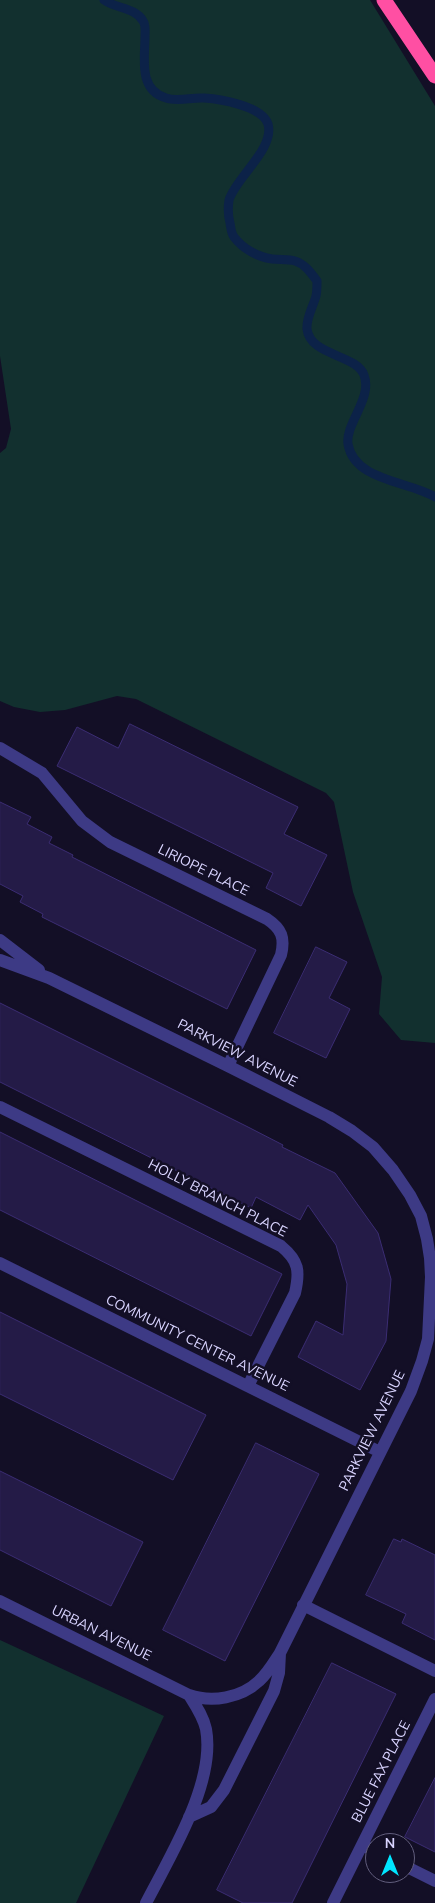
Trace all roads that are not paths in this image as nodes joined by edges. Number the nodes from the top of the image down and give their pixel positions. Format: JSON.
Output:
{"nodes":[{"id":1,"x":384,"y":0,"type":"edge"},
{"id":2,"x":435,"y":76,"type":"edge"},
{"id":3,"x":0,"y":748,"type":"edge"},
{"id":4,"x":0,"y":940,"type":"edge"},
{"id":5,"x":0,"y":960,"type":"edge"},
{"id":6,"x":49,"y":978,"type":"junction"},
{"id":7,"x":228,"y":1066,"type":"junction"},
{"id":8,"x":0,"y":1107,"type":"edge"},
{"id":9,"x":0,"y":1263,"type":"edge"},
{"id":10,"x":432,"y":1317,"type":"edge"},
{"id":11,"x":248,"y":1386,"type":"junction"},
{"id":12,"x":380,"y":1452,"type":"junction"},
{"id":13,"x":0,"y":1600,"type":"edge"},
{"id":14,"x":303,"y":1606,"type":"junction"},
{"id":15,"x":280,"y":1652,"type":"junction"},
{"id":16,"x":435,"y":1671,"type":"edge"},
{"id":17,"x":189,"y":1695,"type":"junction"},
{"id":18,"x":435,"y":1699,"type":"edge"},
{"id":19,"x":189,"y":1817,"type":"junction"},
{"id":20,"x":362,"y":1845,"type":"junction"},
{"id":21,"x":365,"y":1846,"type":"edge"},
{"id":22,"x":415,"y":1871,"type":"edge"},
{"id":23,"x":435,"y":1881,"type":"edge"},
{"id":24,"x":146,"y":1903,"type":"edge"},
{"id":25,"x":333,"y":1903,"type":"edge"}],
"edges":[{"from":1,"to":2,"type":"highway"},
{"from":3,"to":7,"type":"street","name":"LIRIOPE PLACE"},
{"from":4,"to":6,"type":"street","name":"PARKVIEW AVENUE"},
{"from":5,"to":6,"type":"street","name":"PARKVIEW AVENUE"},
{"from":6,"to":7,"type":"street","name":"PARKVIEW AVENUE"},
{"from":7,"to":10,"type":"street","name":"PARKVIEW AVENUE"},
{"from":8,"to":11,"type":"street","name":"HOLLY BRANCH PLACE"},
{"from":9,"to":11,"type":"street","name":"COMMUNITY CENTER AVENUE"},
{"from":10,"to":12,"type":"street","name":"PARKVIEW AVENUE"},
{"from":11,"to":12,"type":"street","name":"COMMUNITY CENTER AVENUE"},
{"from":12,"to":14,"type":"street","name":"PARKVIEW AVENUE"},
{"from":13,"to":17,"type":"street","name":"URBAN AVENUE"},
{"from":14,"to":15,"type":"street","name":"PARKVIEW AVENUE"},
{"from":14,"to":16,"type":"street"},
{"from":15,"to":17,"type":"street","name":"URBAN AVENUE"},
{"from":15,"to":19,"type":"street","name":"PARKVIEW AVENUE"},
{"from":17,"to":19,"type":"street"},
{"from":18,"to":20,"type":"street","name":"BLUE FAX PLACE"},
{"from":19,"to":24,"type":"street"},
{"from":20,"to":21,"type":"street","name":"BLUE FAX PLACE"},
{"from":20,"to":25,"type":"street"},
{"from":22,"to":23,"type":"street"}]}
